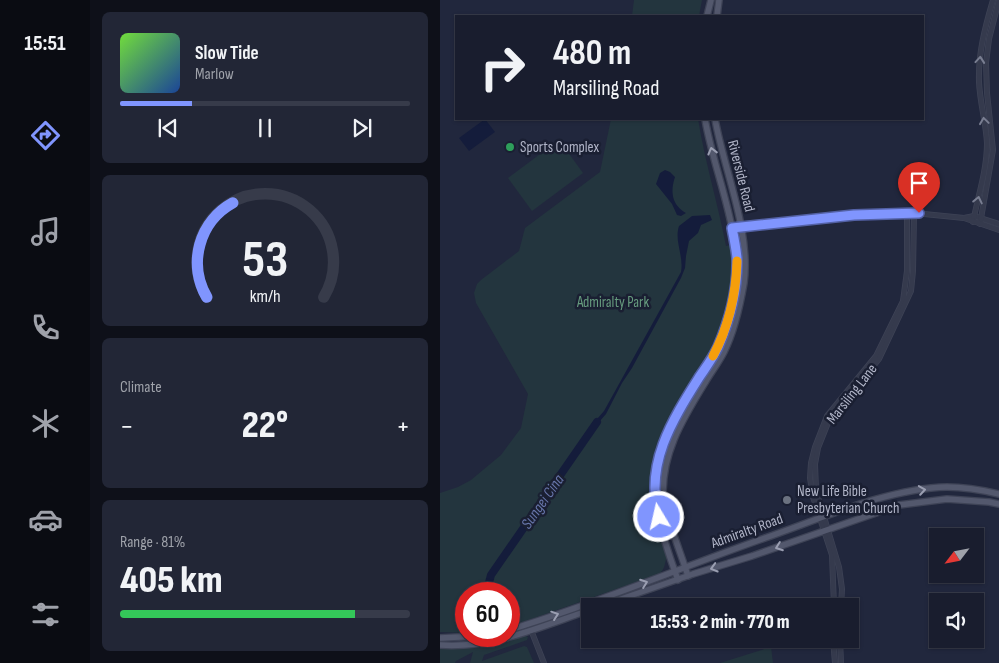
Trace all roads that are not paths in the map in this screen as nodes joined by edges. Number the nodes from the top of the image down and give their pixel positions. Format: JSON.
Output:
{"nodes":[{"id":1,"x":710,"y":0,"type":"edge"},
{"id":2,"x":719,"y":0,"type":"edge"},
{"id":3,"x":993,"y":0,"type":"edge"},
{"id":4,"x":999,"y":0,"type":"edge"},
{"id":5,"x":707,"y":15,"type":"edge"},
{"id":6,"x":717,"y":15,"type":"edge"},
{"id":7,"x":705,"y":120,"type":"edge"},
{"id":8,"x":715,"y":120,"type":"edge"},
{"id":9,"x":907,"y":213,"type":"junction"},
{"id":10,"x":914,"y":213,"type":"junction"},
{"id":11,"x":974,"y":216,"type":"junction"},
{"id":12,"x":964,"y":218,"type":"junction"},
{"id":13,"x":982,"y":218,"type":"junction"},
{"id":14,"x":973,"y":222,"type":"junction"},
{"id":15,"x":980,"y":224,"type":"junction"},
{"id":16,"x":999,"y":224,"type":"edge"},
{"id":17,"x":740,"y":227,"type":"junction"},
{"id":18,"x":732,"y":228,"type":"junction"},
{"id":19,"x":999,"y":230,"type":"edge"},
{"id":20,"x":840,"y":404,"type":"junction"},
{"id":21,"x":999,"y":494,"type":"edge"},
{"id":22,"x":999,"y":504,"type":"edge"},
{"id":23,"x":822,"y":518,"type":"junction"},
{"id":24,"x":826,"y":530,"type":"junction"},
{"id":25,"x":685,"y":568,"type":"junction"},
{"id":26,"x":675,"y":572,"type":"junction"},
{"id":27,"x":688,"y":576,"type":"junction"},
{"id":28,"x":678,"y":580,"type":"junction"},
{"id":29,"x":625,"y":598,"type":"edge"},
{"id":30,"x":834,"y":598,"type":"edge"},
{"id":31,"x":841,"y":598,"type":"edge"},
{"id":32,"x":581,"y":613,"type":"edge"},
{"id":33,"x":520,"y":626,"type":"edge"},
{"id":34,"x":531,"y":630,"type":"junction"},
{"id":35,"x":440,"y":638,"type":"edge"},
{"id":36,"x":455,"y":638,"type":"edge"},
{"id":37,"x":440,"y":644,"type":"edge"},
{"id":38,"x":834,"y":648,"type":"edge"},
{"id":39,"x":840,"y":648,"type":"edge"},
{"id":40,"x":544,"y":663,"type":"edge"},
{"id":41,"x":835,"y":663,"type":"edge"},
{"id":42,"x":841,"y":663,"type":"edge"}],
"edges":[{"from":1,"to":5,"type":"main road"},
{"from":2,"to":6,"type":"main road"},
{"from":11,"to":3,"type":"street","one_way":true},
{"from":4,"to":13,"type":"street"},
{"from":18,"to":7,"type":"main road","name":"Riverside Road","one_way":true},
{"from":8,"to":17,"type":"main road","name":"Riverside Road"},
{"from":9,"to":10,"type":"street"},
{"from":9,"to":17,"type":"street"},
{"from":9,"to":20,"type":"street","name":"Marsiling Lane"},
{"from":10,"to":12,"type":"street"},
{"from":10,"to":20,"type":"street","name":"Marsiling Lane"},
{"from":11,"to":12,"type":"street"},
{"from":11,"to":13,"type":"street"},
{"from":11,"to":14,"type":"street"},
{"from":12,"to":14,"type":"street"},
{"from":13,"to":15,"type":"street"},
{"from":13,"to":16,"type":"street"},
{"from":14,"to":15,"type":"street"},
{"from":15,"to":19,"type":"street"},
{"from":17,"to":18,"type":"street"},
{"from":17,"to":25,"type":"main road","name":"Riverside Road"},
{"from":18,"to":26,"type":"main road","name":"Riverside Road"},
{"from":20,"to":23,"type":"street","name":"Marsiling Lane"},
{"from":23,"to":21,"type":"main road","name":"Admiralty Road","one_way":true},
{"from":22,"to":24,"type":"main road","name":"Admiralty Road"},
{"from":23,"to":24,"type":"street","name":"Marsiling Lane"},
{"from":23,"to":25,"type":"main road","name":"Admiralty Road"},
{"from":24,"to":27,"type":"main road","name":"Admiralty Road","one_way":true},
{"from":24,"to":30,"type":"street","name":"Marsiling Lane"},
{"from":24,"to":31,"type":"street","name":"Marsiling Lane"},
{"from":25,"to":26,"type":"main road","name":"Admiralty Road"},
{"from":25,"to":27,"type":"main road","name":"Riverside Road"},
{"from":26,"to":28,"type":"main road","name":"Riverside Road"},
{"from":33,"to":26,"type":"main road","name":"Admiralty Road","one_way":true},
{"from":27,"to":28,"type":"main road","name":"Admiralty Road"},
{"from":28,"to":29,"type":"main road","name":"Admiralty Road"},
{"from":32,"to":34,"type":"main road"},
{"from":34,"to":37,"type":"main road"},
{"from":34,"to":40,"type":"street"},
{"from":35,"to":36,"type":"main road"},
{"from":38,"to":41,"type":"street"},
{"from":39,"to":42,"type":"street"}]}
